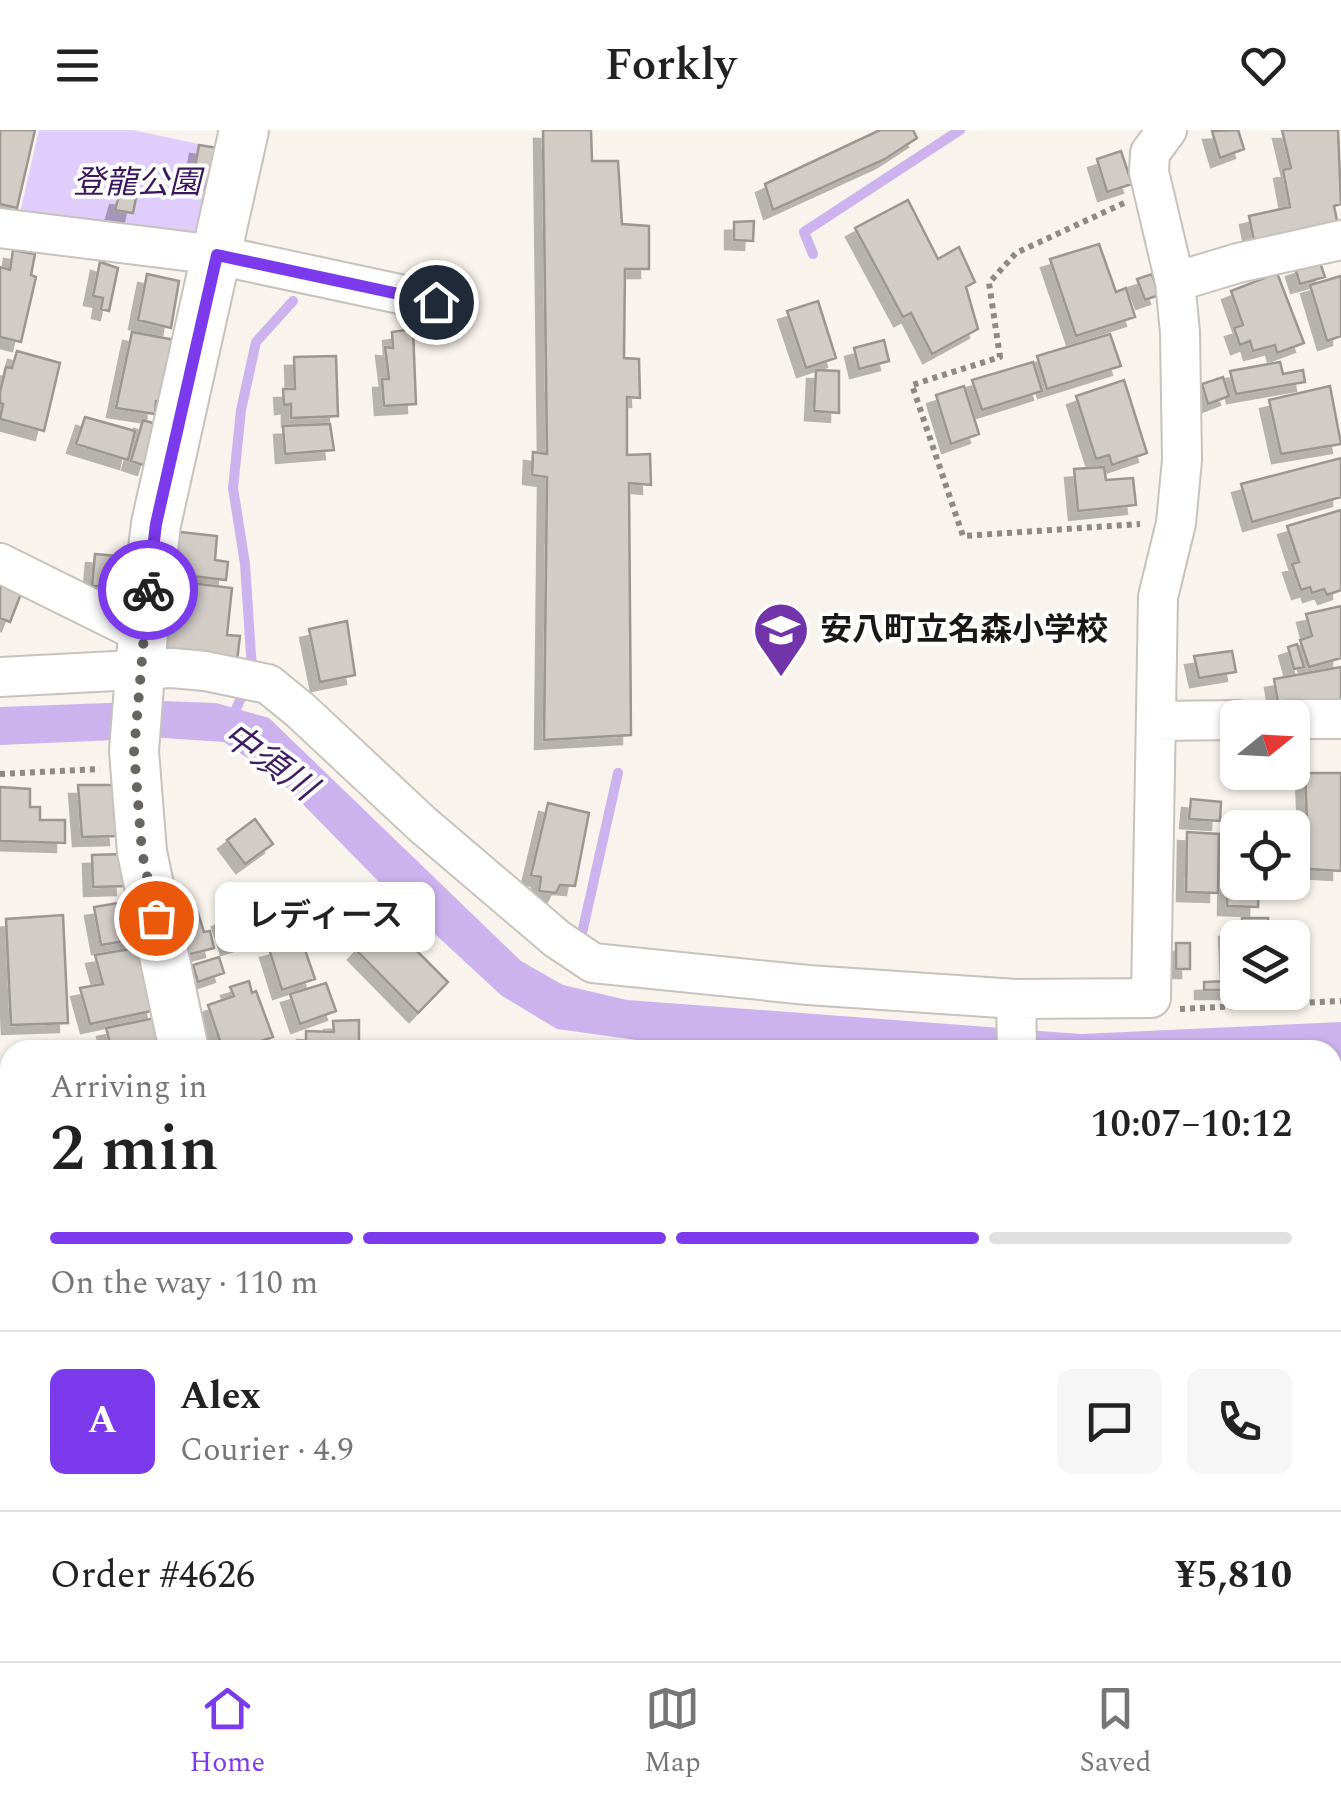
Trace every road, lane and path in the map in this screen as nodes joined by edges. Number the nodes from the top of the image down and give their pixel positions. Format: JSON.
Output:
{"nodes":[{"id":1,"x":244,"y":130,"type":"edge"},
{"id":2,"x":1167,"y":130,"type":"edge"},
{"id":3,"x":1152,"y":190,"type":"junction"},
{"id":4,"x":0,"y":228,"type":"edge"},
{"id":5,"x":1341,"y":240,"type":"edge"},
{"id":6,"x":217,"y":255,"type":"junction"},
{"id":7,"x":1175,"y":282,"type":"junction"},
{"id":8,"x":436,"y":302,"type":"dead end"},
{"id":9,"x":1176,"y":522,"type":"junction"},
{"id":10,"x":0,"y":563,"type":"edge"},
{"id":11,"x":140,"y":666,"type":"junction"},
{"id":12,"x":0,"y":677,"type":"edge"},
{"id":13,"x":1341,"y":719,"type":"edge"},
{"id":14,"x":1220,"y":720,"type":"edge"},
{"id":15,"x":1310,"y":720,"type":"edge"},
{"id":16,"x":1156,"y":721,"type":"junction"},
{"id":17,"x":136,"y":759,"type":"junction"},
{"id":18,"x":0,"y":774,"type":"edge"},
{"id":19,"x":1151,"y":998,"type":"junction"},
{"id":20,"x":1341,"y":1001,"type":"edge"},
{"id":21,"x":1017,"y":1021,"type":"edge"},
{"id":22,"x":182,"y":1040,"type":"edge"}],
"edges":[{"from":1,"to":6,"type":"street"},
{"from":2,"to":3,"type":"street"},
{"from":3,"to":7,"type":"street"},
{"from":3,"to":9,"type":"path"},
{"from":4,"to":6,"type":"street"},
{"from":5,"to":7,"type":"street"},
{"from":6,"to":8,"type":"street"},
{"from":6,"to":11,"type":"street"},
{"from":7,"to":9,"type":"street"},
{"from":9,"to":16,"type":"street"},
{"from":10,"to":11,"type":"street"},
{"from":11,"to":12,"type":"street"},
{"from":11,"to":17,"type":"street"},
{"from":11,"to":21,"type":"street"},
{"from":13,"to":15,"type":"street"},
{"from":14,"to":16,"type":"street"},
{"from":16,"to":19,"type":"street"},
{"from":17,"to":18,"type":"path"},
{"from":17,"to":22,"type":"street"},
{"from":19,"to":20,"type":"path"},
{"from":19,"to":21,"type":"street"}]}
